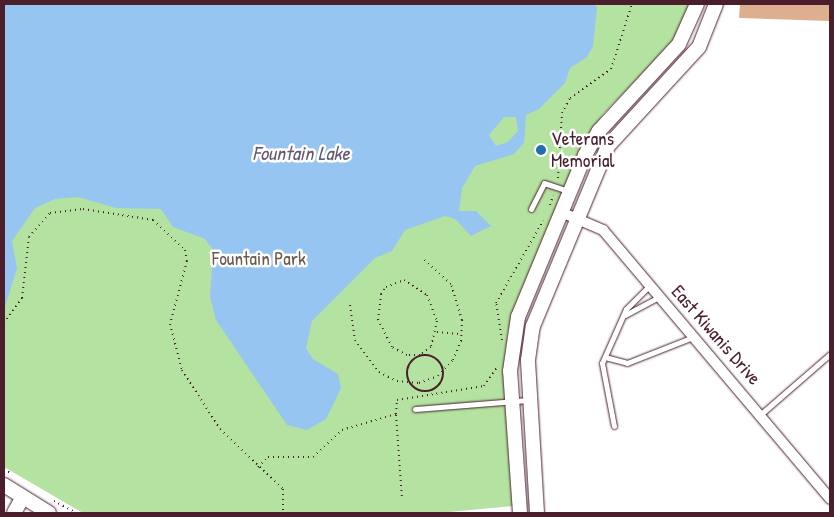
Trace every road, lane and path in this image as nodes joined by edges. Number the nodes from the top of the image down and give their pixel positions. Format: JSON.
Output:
{"nodes":[{"id":1,"x":632,"y":4,"type":"edge"},
{"id":2,"x":697,"y":4,"type":"edge"},
{"id":3,"x":716,"y":4,"type":"edge"},
{"id":4,"x":679,"y":44,"type":"junction"},
{"id":5,"x":691,"y":57,"type":"junction"},
{"id":6,"x":556,"y":185,"type":"junction"},
{"id":7,"x":570,"y":192,"type":"junction"},
{"id":8,"x":530,"y":209,"type":"dead end"},
{"id":9,"x":555,"y":212,"type":"junction"},
{"id":10,"x":544,"y":219,"type":"dead end"},
{"id":11,"x":576,"y":219,"type":"junction"},
{"id":12,"x":423,"y":259,"type":"dead end"},
{"id":13,"x":650,"y":285,"type":"junction"},
{"id":14,"x":659,"y":297,"type":"junction"},
{"id":15,"x":350,"y":305,"type":"dead end"},
{"id":16,"x":625,"y":315,"type":"junction"},
{"id":17,"x":4,"y":323,"type":"edge"},
{"id":18,"x":436,"y":332,"type":"junction"},
{"id":19,"x":462,"y":334,"type":"junction"},
{"id":20,"x":694,"y":336,"type":"junction"},
{"id":21,"x":502,"y":343,"type":"dead end"},
{"id":22,"x":830,"y":354,"type":"edge"},
{"id":23,"x":420,"y":355,"type":"junction"},
{"id":24,"x":605,"y":357,"type":"junction"},
{"id":25,"x":502,"y":358,"type":"dead end"},
{"id":26,"x":442,"y":372,"type":"junction"},
{"id":27,"x":410,"y":382,"type":"junction"},
{"id":28,"x":428,"y":390,"type":"junction"},
{"id":29,"x":429,"y":398,"type":"junction"},
{"id":30,"x":530,"y":400,"type":"junction"},
{"id":31,"x":512,"y":401,"type":"junction"},
{"id":32,"x":415,"y":409,"type":"dead end"},
{"id":33,"x":396,"y":414,"type":"junction"},
{"id":34,"x":761,"y":414,"type":"junction"},
{"id":35,"x":614,"y":426,"type":"dead end"},
{"id":36,"x":258,"y":467,"type":"junction"},
{"id":37,"x":4,"y":485,"type":"edge"},
{"id":38,"x":535,"y":486,"type":"junction"},
{"id":39,"x":518,"y":489,"type":"junction"},
{"id":40,"x":23,"y":497,"type":"junction"},
{"id":41,"x":402,"y":498,"type":"dead end"},
{"id":42,"x":830,"y":499,"type":"edge"},
{"id":43,"x":14,"y":513,"type":"edge"},
{"id":44,"x":49,"y":513,"type":"edge"},
{"id":45,"x":283,"y":513,"type":"edge"},
{"id":46,"x":520,"y":513,"type":"edge"},
{"id":47,"x":537,"y":513,"type":"edge"}],
"edges":[{"from":1,"to":6,"type":"path"},
{"from":2,"to":4,"type":"street"},
{"from":3,"to":5,"type":"street"},
{"from":4,"to":5,"type":"street"},
{"from":4,"to":7,"type":"street"},
{"from":5,"to":11,"type":"street"},
{"from":6,"to":7,"type":"lane"},
{"from":6,"to":8,"type":"lane"},
{"from":6,"to":9,"type":"path"},
{"from":7,"to":9,"type":"street"},
{"from":9,"to":11,"type":"street","name":"East Kiwanis Drive"},
{"from":9,"to":31,"type":"street"},
{"from":10,"to":21,"type":"path"},
{"from":11,"to":13,"type":"street","name":"East Kiwanis Drive"},
{"from":11,"to":30,"type":"street"},
{"from":12,"to":19,"type":"path"},
{"from":13,"to":14,"type":"street","name":"East Kiwanis Drive"},
{"from":13,"to":16,"type":"lane"},
{"from":14,"to":16,"type":"lane"},
{"from":14,"to":20,"type":"street","name":"East Kiwanis Drive"},
{"from":15,"to":27,"type":"path"},
{"from":16,"to":24,"type":"lane"},
{"from":17,"to":36,"type":"path"},
{"from":18,"to":19,"type":"path"},
{"from":18,"to":23,"type":"path"},
{"from":18,"to":23,"type":"path"},
{"from":19,"to":26,"type":"path"},
{"from":20,"to":24,"type":"lane"},
{"from":20,"to":34,"type":"street","name":"East Kiwanis Drive"},
{"from":22,"to":34,"type":"lane"},
{"from":23,"to":26,"type":"path"},
{"from":23,"to":27,"type":"path"},
{"from":24,"to":35,"type":"lane"},
{"from":25,"to":29,"type":"path"},
{"from":26,"to":27,"type":"path"},
{"from":26,"to":28,"type":"path"},
{"from":27,"to":28,"type":"path"},
{"from":28,"to":29,"type":"path"},
{"from":29,"to":33,"type":"path"},
{"from":30,"to":31,"type":"lane"},
{"from":30,"to":38,"type":"street"},
{"from":31,"to":32,"type":"lane"},
{"from":31,"to":39,"type":"street"},
{"from":33,"to":36,"type":"path"},
{"from":33,"to":41,"type":"path"},
{"from":34,"to":42,"type":"street","name":"East Kiwanis Drive"},
{"from":36,"to":45,"type":"path"},
{"from":37,"to":40,"type":"street"},
{"from":38,"to":39,"type":"street"},
{"from":38,"to":47,"type":"street"},
{"from":39,"to":46,"type":"street"},
{"from":40,"to":43,"type":"street"},
{"from":40,"to":44,"type":"street"}]}
